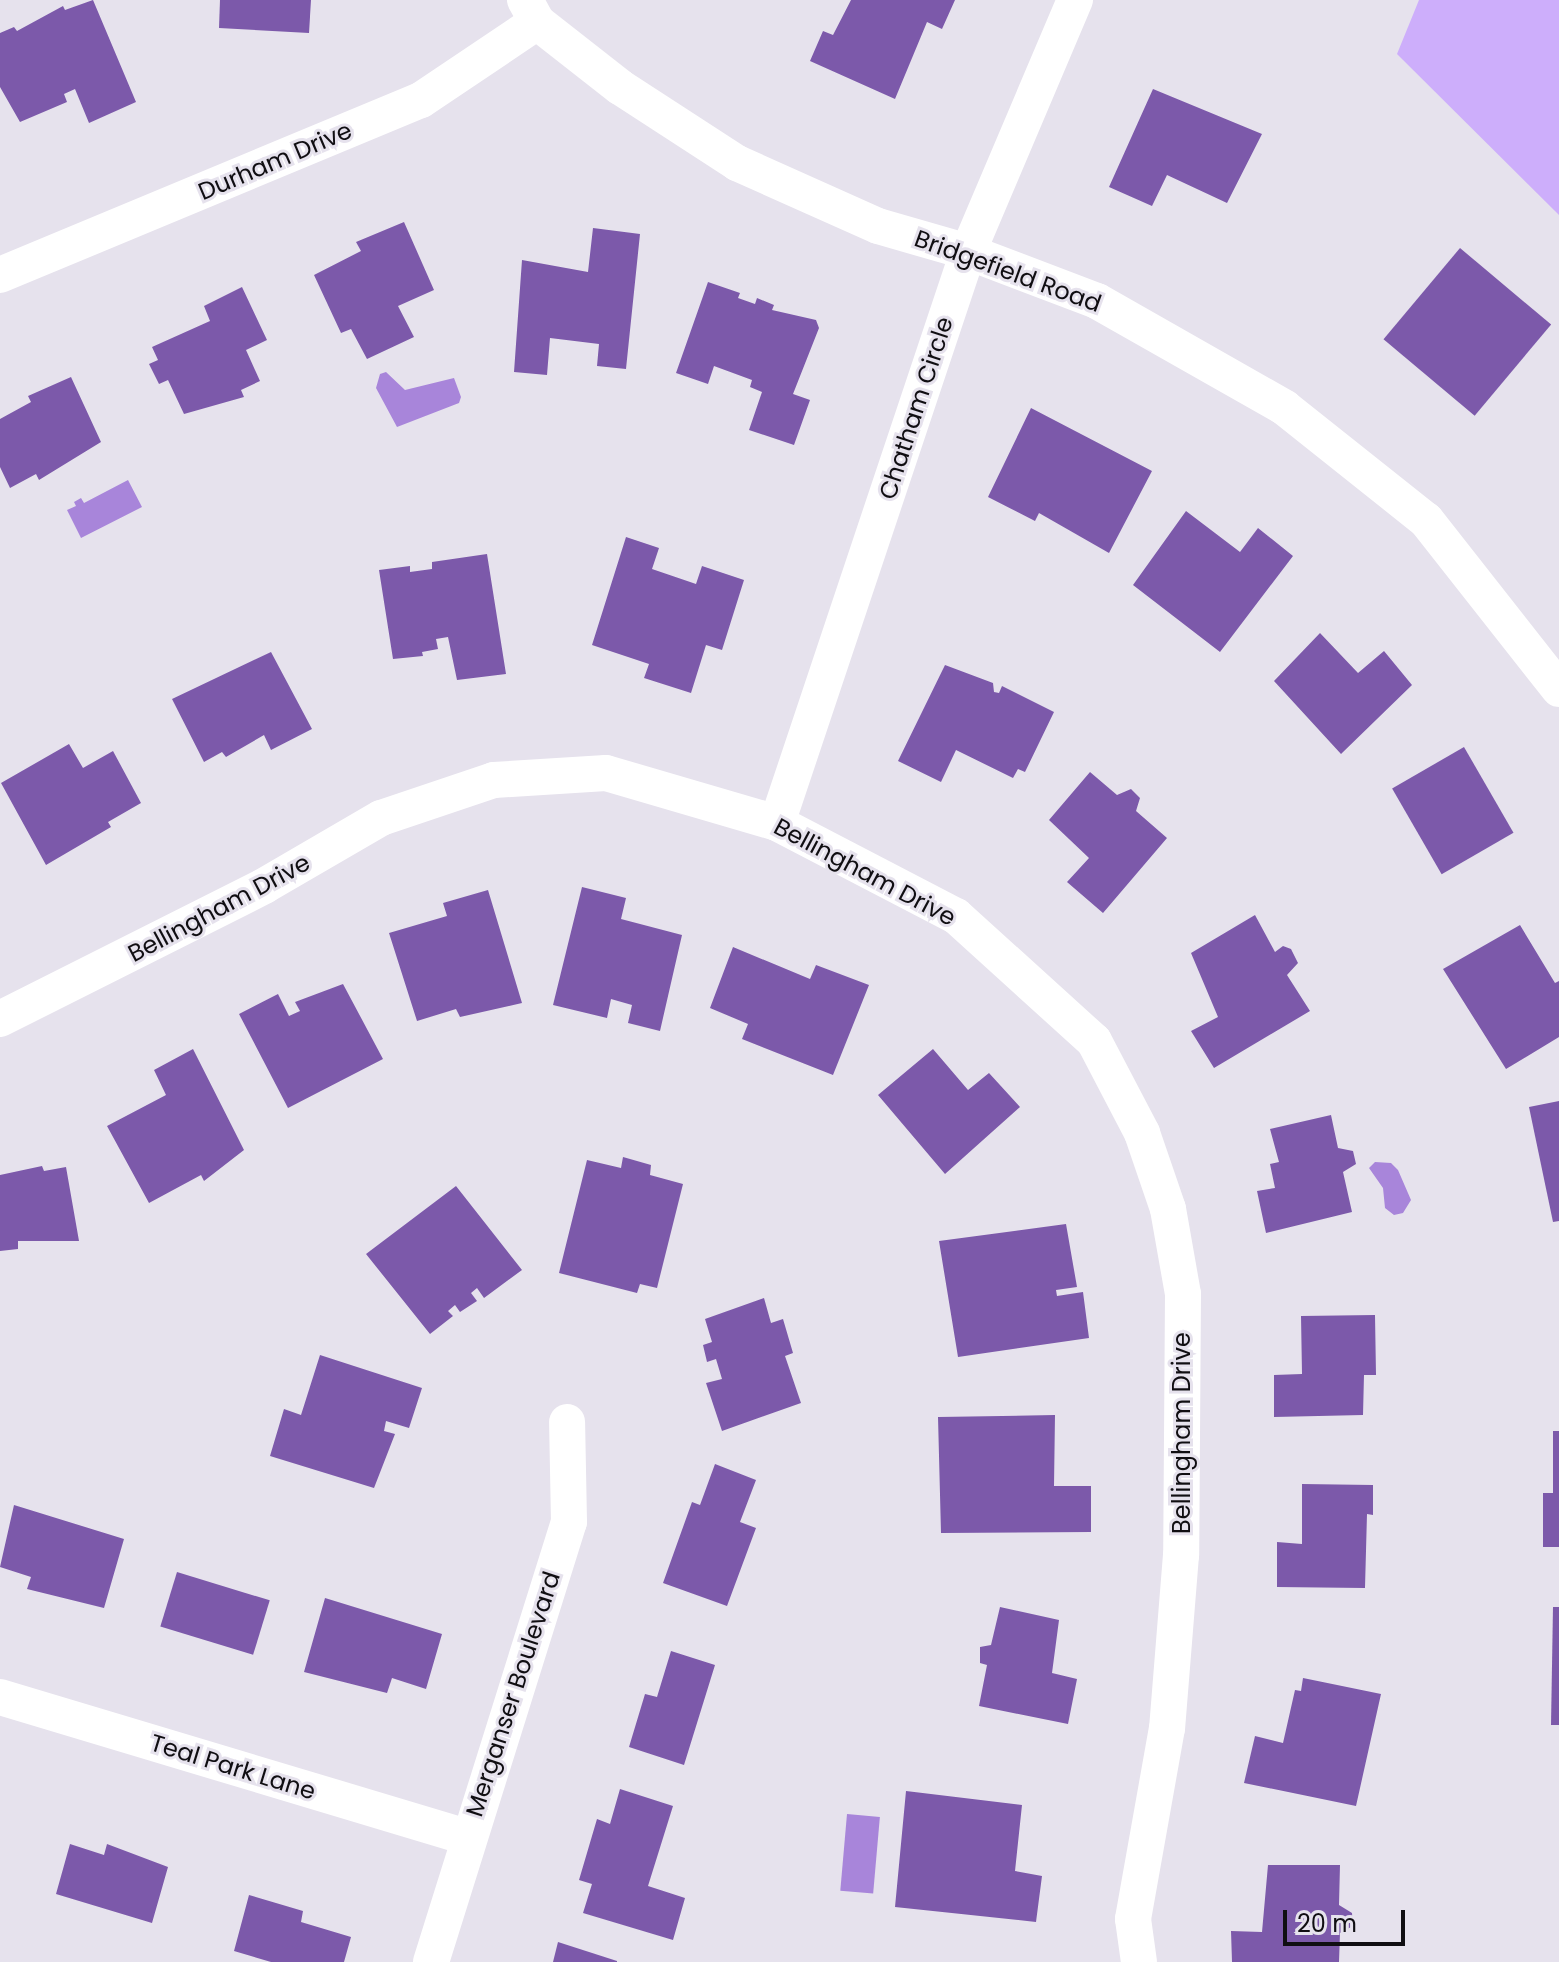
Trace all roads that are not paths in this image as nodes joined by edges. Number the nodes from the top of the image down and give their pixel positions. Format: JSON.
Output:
{"nodes":[{"id":1,"x":1075,"y":0,"type":"edge"},
{"id":2,"x":531,"y":11,"type":"edge"},
{"id":3,"x":968,"y":252,"type":"junction"},
{"id":4,"x":0,"y":275,"type":"edge"},
{"id":5,"x":1559,"y":689,"type":"edge"},
{"id":6,"x":777,"y":823,"type":"junction"},
{"id":7,"x":0,"y":1019,"type":"edge"},
{"id":8,"x":567,"y":1422,"type":"dead end"},
{"id":9,"x":0,"y":1697,"type":"edge"},
{"id":10,"x":467,"y":1837,"type":"junction"},
{"id":11,"x":431,"y":1962,"type":"edge"},
{"id":12,"x":1139,"y":1962,"type":"edge"}],
"edges":[{"from":1,"to":3,"type":"street","name":"Chatham Circle"},
{"from":2,"to":3,"type":"street","name":"Bridgefield Road"},
{"from":2,"to":4,"type":"street","name":"Durham Drive"},
{"from":3,"to":5,"type":"street","name":"Bridgefield Road"},
{"from":3,"to":6,"type":"street","name":"Chatham Circle"},
{"from":6,"to":7,"type":"street","name":"Bellingham Drive"},
{"from":6,"to":12,"type":"street","name":"Bellingham Drive"},
{"from":8,"to":10,"type":"street","name":"Merganser Boulevard"},
{"from":9,"to":10,"type":"street","name":"Teal Park Lane"},
{"from":10,"to":11,"type":"street","name":"Merganser Boulevard"}]}
